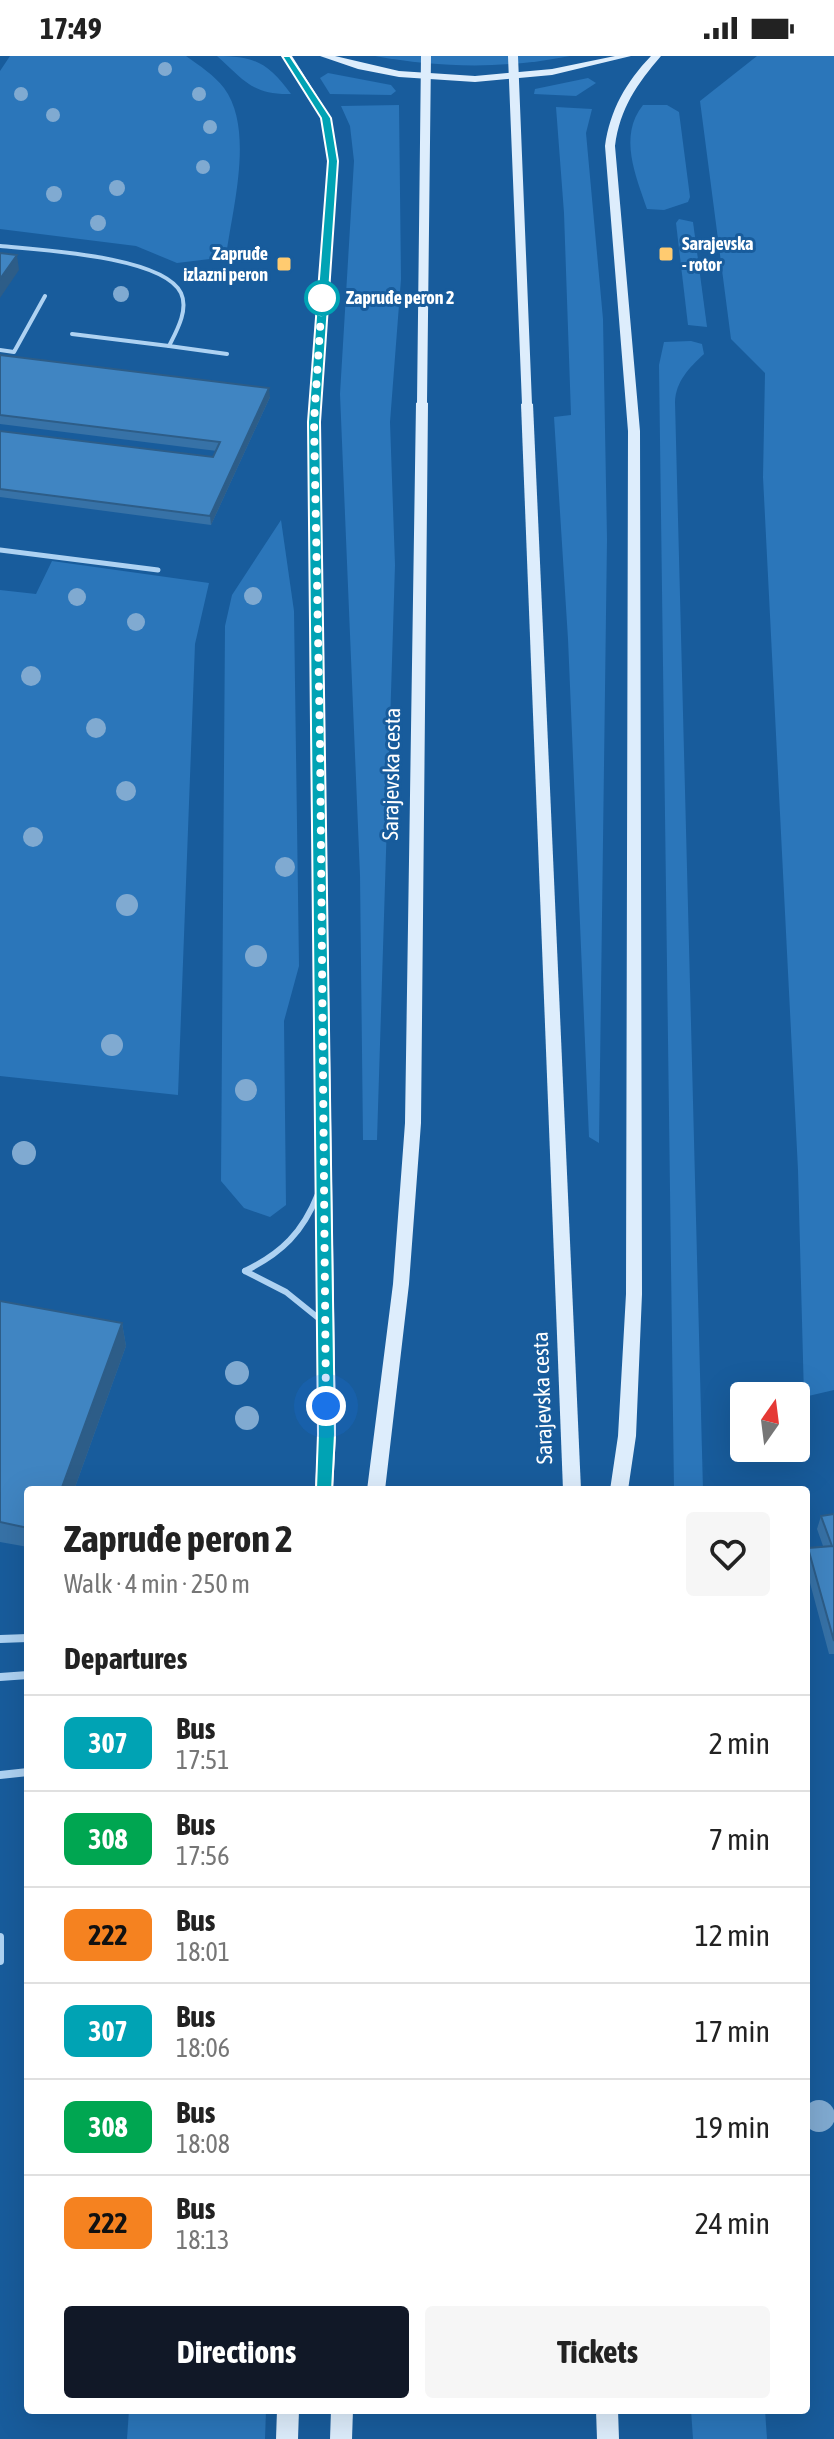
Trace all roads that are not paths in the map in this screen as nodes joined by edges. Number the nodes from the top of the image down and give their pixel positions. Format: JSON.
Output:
{"nodes":[{"id":1,"x":287,"y":56,"type":"edge"},
{"id":2,"x":325,"y":56,"type":"edge"},
{"id":3,"x":426,"y":56,"type":"edge"},
{"id":4,"x":513,"y":56,"type":"edge"},
{"id":5,"x":626,"y":56,"type":"edge"},
{"id":6,"x":656,"y":56,"type":"edge"},
{"id":7,"x":0,"y":246,"type":"edge"},
{"id":8,"x":45,"y":296,"type":"dead end"},
{"id":9,"x":72,"y":334,"type":"dead end"},
{"id":10,"x":169,"y":346,"type":"junction"},
{"id":11,"x":0,"y":350,"type":"edge"},
{"id":12,"x":227,"y":354,"type":"dead end"},
{"id":13,"x":0,"y":550,"type":"edge"},
{"id":14,"x":158,"y":570,"type":"dead end"},
{"id":15,"x":323,"y":1179,"type":"junction"},
{"id":16,"x":324,"y":1323,"type":"junction"},
{"id":17,"x":324,"y":1486,"type":"edge"},
{"id":18,"x":376,"y":1486,"type":"edge"},
{"id":19,"x":572,"y":1486,"type":"edge"},
{"id":20,"x":620,"y":1486,"type":"edge"},
{"id":21,"x":24,"y":1638,"type":"edge"},
{"id":22,"x":0,"y":1639,"type":"edge"},
{"id":23,"x":24,"y":1675,"type":"edge"},
{"id":24,"x":0,"y":1677,"type":"edge"},
{"id":25,"x":24,"y":1772,"type":"edge"},
{"id":26,"x":0,"y":1775,"type":"edge"},
{"id":27,"x":0,"y":1937,"type":"edge"},
{"id":28,"x":0,"y":1961,"type":"edge"},
{"id":29,"x":288,"y":2414,"type":"edge"},
{"id":30,"x":342,"y":2414,"type":"edge"},
{"id":31,"x":607,"y":2414,"type":"edge"},
{"id":32,"x":287,"y":2439,"type":"edge"},
{"id":33,"x":341,"y":2439,"type":"edge"},
{"id":34,"x":608,"y":2439,"type":"edge"}],
"edges":[{"from":1,"to":15,"type":"main road"},
{"from":2,"to":5,"type":"main road"},
{"from":3,"to":18,"type":"main road","name":"Sarajevska cesta","bridge":true},
{"from":4,"to":19,"type":"main road","name":"Sarajevska cesta","bridge":true},
{"from":6,"to":20,"type":"main road"},
{"from":7,"to":10,"type":"lane"},
{"from":8,"to":11,"type":"lane"},
{"from":9,"to":10,"type":"lane"},
{"from":10,"to":12,"type":"lane"},
{"from":13,"to":14,"type":"lane"},
{"from":15,"to":16,"type":"main road"},
{"from":15,"to":16,"type":"lane"},
{"from":16,"to":17,"type":"main road"},
{"from":21,"to":22,"type":"lane"},
{"from":23,"to":24,"type":"lane"},
{"from":25,"to":26,"type":"lane"},
{"from":27,"to":28,"type":"lane"},
{"from":29,"to":32,"type":"main road"},
{"from":30,"to":33,"type":"main road"},
{"from":31,"to":34,"type":"main road"}]}
